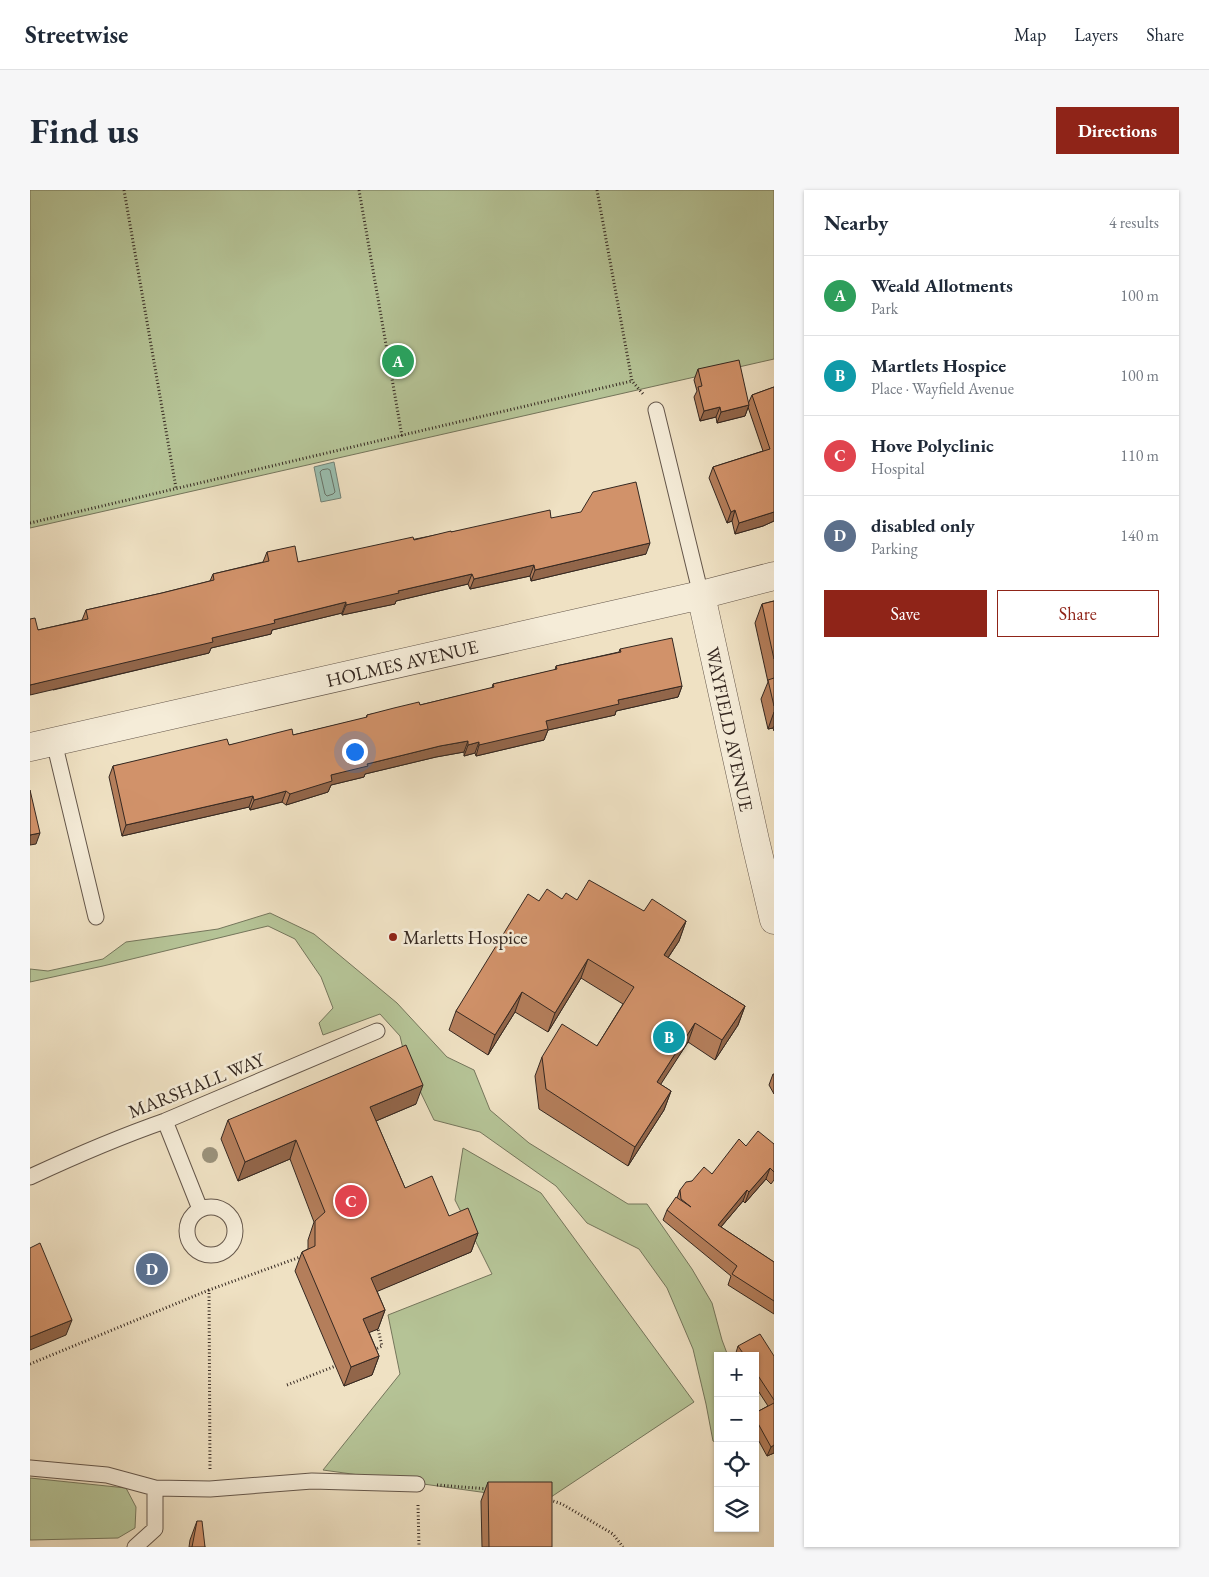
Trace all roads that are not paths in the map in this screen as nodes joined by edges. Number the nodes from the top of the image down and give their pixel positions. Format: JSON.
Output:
{"nodes":[{"id":1,"x":656,"y":410,"type":"road end"},
{"id":2,"x":774,"y":576,"type":"edge"},
{"id":3,"x":701,"y":595,"type":"junction"},
{"id":4,"x":42,"y":744,"type":"edge"},
{"id":5,"x":771,"y":892,"type":"edge"},
{"id":6,"x":96,"y":917,"type":"dead end"},
{"id":7,"x":774,"y":920,"type":"edge"},
{"id":8,"x":378,"y":1031,"type":"dead end"},
{"id":9,"x":165,"y":1121,"type":"junction"},
{"id":10,"x":30,"y":1176,"type":"edge"},
{"id":11,"x":200,"y":1209,"type":"dead end"},
{"id":12,"x":30,"y":1468,"type":"edge"},
{"id":13,"x":417,"y":1484,"type":"road end"},
{"id":14,"x":155,"y":1488,"type":"junction"},
{"id":15,"x":135,"y":1547,"type":"edge"}],
"edges":[{"from":1,"to":3,"type":"lane"},
{"from":2,"to":3,"type":"street","name":"HOLMES AVENUE"},
{"from":3,"to":4,"type":"street","name":"HOLMES AVENUE"},
{"from":3,"to":5,"type":"street","name":"WAYFIELD AVENUE"},
{"from":4,"to":6,"type":"lane"},
{"from":5,"to":7,"type":"street","name":"WAYFIELD AVENUE"},
{"from":8,"to":9,"type":"lane","name":"MARSHALL WAY"},
{"from":9,"to":10,"type":"lane","name":"MARSHALL WAY"},
{"from":9,"to":11,"type":"lane"},
{"from":12,"to":14,"type":"lane"},
{"from":13,"to":14,"type":"lane"},
{"from":14,"to":15,"type":"lane"}]}
